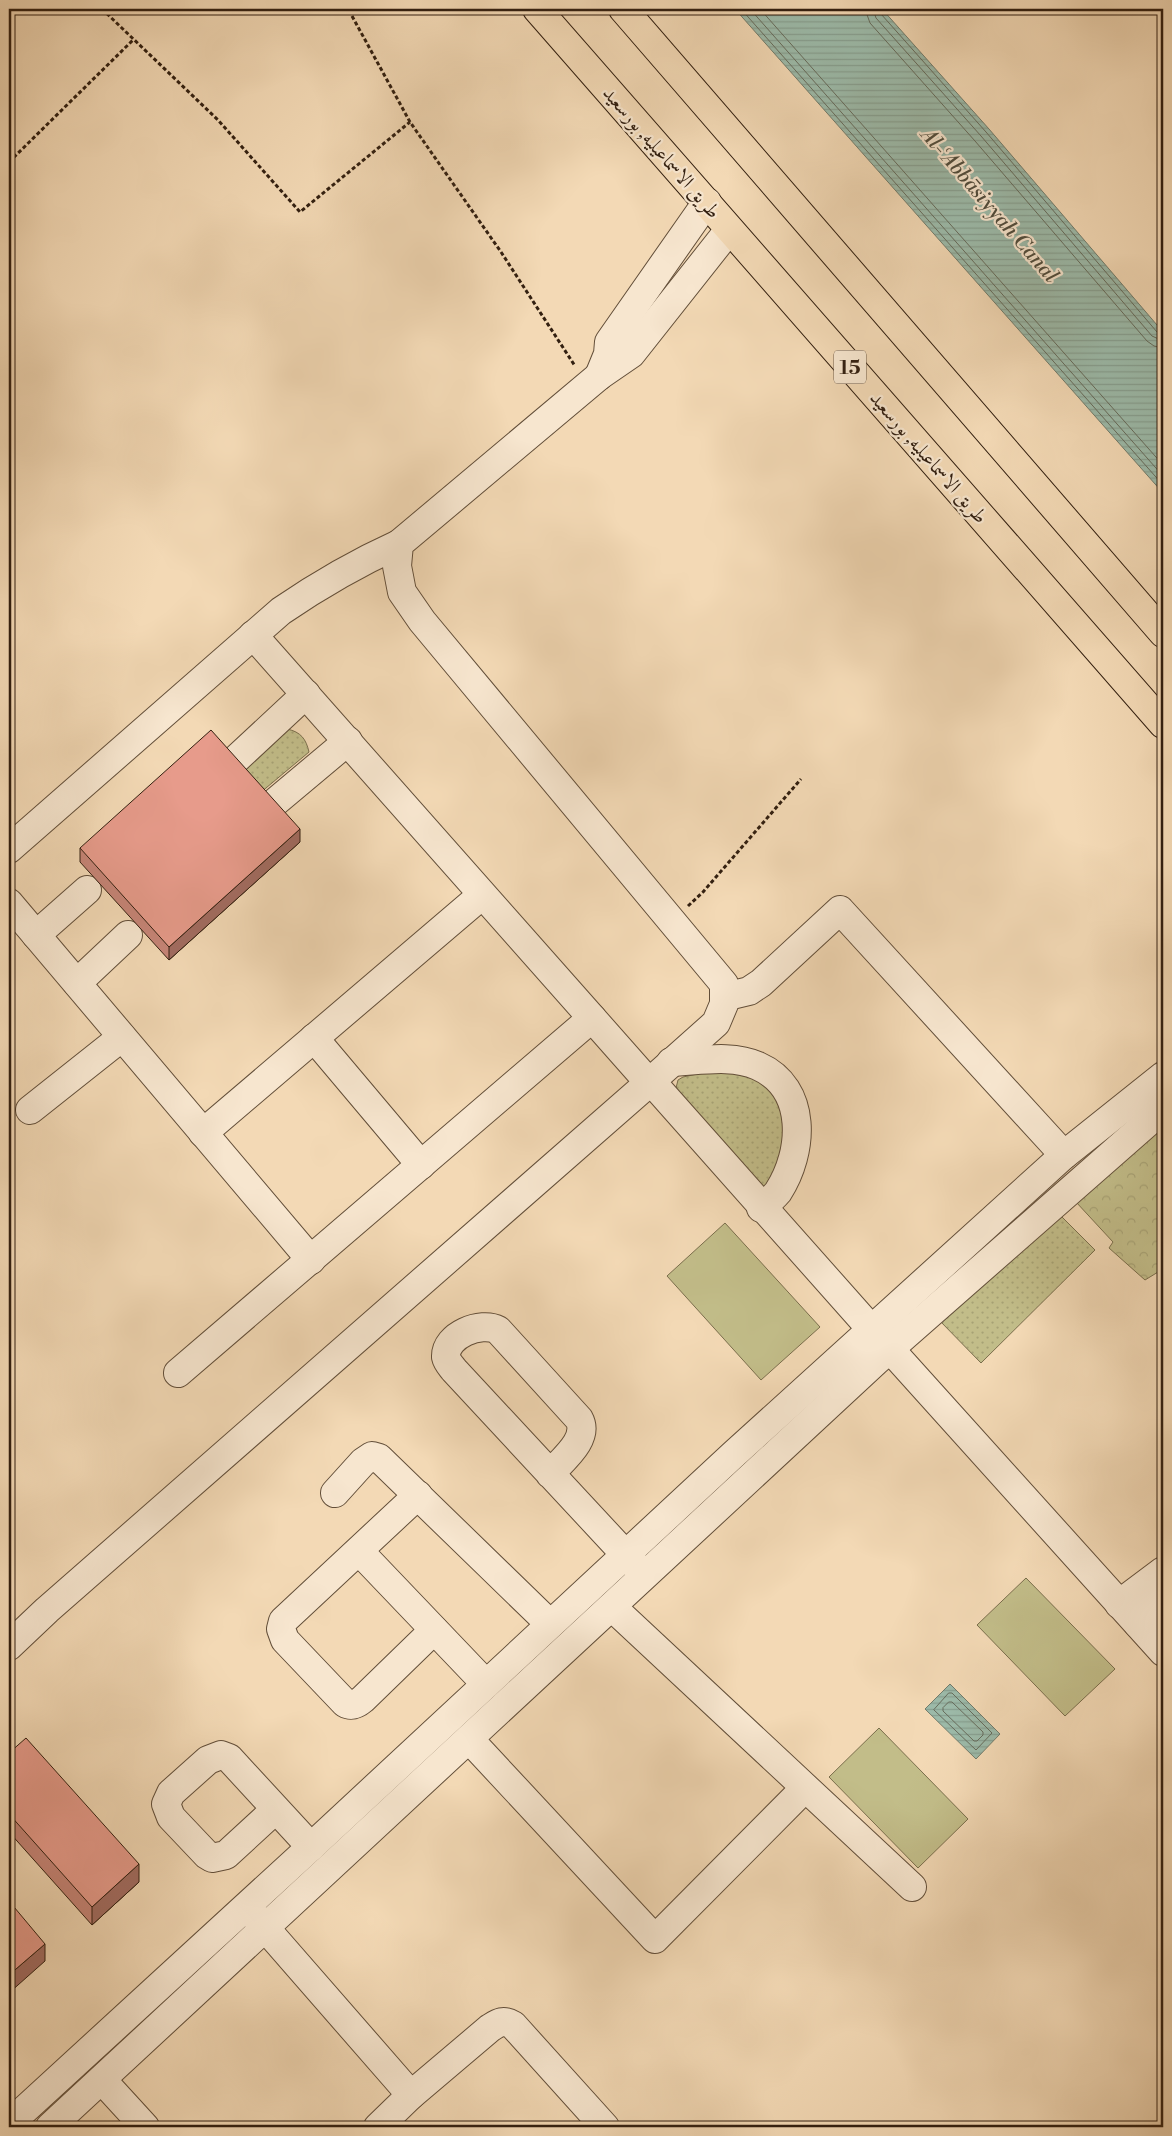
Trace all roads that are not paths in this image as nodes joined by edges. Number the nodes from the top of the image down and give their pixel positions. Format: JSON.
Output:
{"nodes":[{"id":1,"x":537,"y":9,"type":"edge"},
{"id":2,"x":623,"y":9,"type":"edge"},
{"id":3,"x":707,"y":202,"type":"junction"},
{"id":4,"x":730,"y":230,"type":"junction"},
{"id":5,"x":599,"y":376,"type":"junction"},
{"id":6,"x":399,"y":544,"type":"junction"},
{"id":7,"x":1163,"y":633,"type":"edge"},
{"id":8,"x":253,"y":634,"type":"junction"},
{"id":9,"x":306,"y":694,"type":"junction"},
{"id":10,"x":1163,"y":724,"type":"edge"},
{"id":11,"x":348,"y":742,"type":"junction"},
{"id":12,"x":234,"y":761,"type":"edge"},
{"id":13,"x":274,"y":803,"type":"edge"},
{"id":14,"x":9,"y":849,"type":"edge"},
{"id":15,"x":87,"y":890,"type":"dead end"},
{"id":16,"x":482,"y":894,"type":"junction"},
{"id":17,"x":9,"y":903,"type":"edge"},
{"id":18,"x":36,"y":935,"type":"junction"},
{"id":19,"x":128,"y":935,"type":"dead end"},
{"id":20,"x":77,"y":983,"type":"junction"},
{"id":21,"x":724,"y":997,"type":"junction"},
{"id":22,"x":592,"y":1018,"type":"junction"},
{"id":23,"x":122,"y":1037,"type":"junction"},
{"id":24,"x":314,"y":1038,"type":"junction"},
{"id":25,"x":671,"y":1062,"type":"junction"},
{"id":26,"x":651,"y":1081,"type":"junction"},
{"id":27,"x":1159,"y":1095,"type":"edge"},
{"id":28,"x":30,"y":1110,"type":"dead end"},
{"id":29,"x":203,"y":1133,"type":"junction"},
{"id":30,"x":1064,"y":1155,"type":"junction"},
{"id":31,"x":422,"y":1165,"type":"junction"},
{"id":32,"x":761,"y":1208,"type":"junction"},
{"id":33,"x":311,"y":1260,"type":"junction"},
{"id":34,"x":881,"y":1339,"type":"junction"},
{"id":35,"x":178,"y":1373,"type":"dead end"},
{"id":36,"x":734,"y":1454,"type":"junction"},
{"id":37,"x":550,"y":1474,"type":"junction"},
{"id":38,"x":753,"y":1474,"type":"junction"},
{"id":39,"x":335,"y":1493,"type":"dead end"},
{"id":40,"x":418,"y":1495,"type":"junction"},
{"id":41,"x":359,"y":1551,"type":"junction"},
{"id":42,"x":625,"y":1554,"type":"junction"},
{"id":43,"x":1163,"y":1571,"type":"edge"},
{"id":44,"x":645,"y":1576,"type":"junction"},
{"id":45,"x":1119,"y":1604,"type":"junction"},
{"id":46,"x":1163,"y":1604,"type":"edge"},
{"id":47,"x":612,"y":1607,"type":"junction"},
{"id":48,"x":550,"y":1624,"type":"junction"},
{"id":49,"x":1138,"y":1624,"type":"junction"},
{"id":50,"x":434,"y":1630,"type":"junction"},
{"id":51,"x":9,"y":1646,"type":"edge"},
{"id":52,"x":1163,"y":1652,"type":"edge"},
{"id":53,"x":486,"y":1684,"type":"junction"},
{"id":54,"x":469,"y":1739,"type":"junction"},
{"id":55,"x":805,"y":1788,"type":"junction"},
{"id":56,"x":276,"y":1809,"type":"dead end"},
{"id":57,"x":311,"y":1848,"type":"junction"},
{"id":58,"x":912,"y":1887,"type":"dead end"},
{"id":59,"x":247,"y":1906,"type":"junction"},
{"id":60,"x":266,"y":1929,"type":"junction"},
{"id":61,"x":102,"y":2080,"type":"junction"},
{"id":62,"x":411,"y":2095,"type":"junction"},
{"id":63,"x":12,"y":2122,"type":"edge"},
{"id":64,"x":50,"y":2127,"type":"edge"},
{"id":65,"x":145,"y":2127,"type":"edge"},
{"id":66,"x":378,"y":2127,"type":"edge"},
{"id":67,"x":605,"y":2127,"type":"edge"}],
"edges":[{"from":1,"to":3,"type":"highway","name":"طريق الاسماعيليه, بورسعيد","number":"15"},
{"from":2,"to":7,"type":"highway"},
{"from":3,"to":4,"type":"highway","name":"طريق الاسماعيليه, بورسعيد","number":"15"},
{"from":3,"to":5,"type":"street"},
{"from":4,"to":5,"type":"street"},
{"from":4,"to":10,"type":"highway","name":"طريق الاسماعيليه, بورسعيد","number":"15"},
{"from":5,"to":6,"type":"street"},
{"from":6,"to":8,"type":"street"},
{"from":6,"to":21,"type":"street"},
{"from":8,"to":9,"type":"street"},
{"from":8,"to":14,"type":"street"},
{"from":9,"to":11,"type":"street"},
{"from":9,"to":12,"type":"street"},
{"from":11,"to":13,"type":"street"},
{"from":11,"to":16,"type":"street"},
{"from":15,"to":18,"type":"street"},
{"from":16,"to":22,"type":"street"},
{"from":16,"to":24,"type":"street"},
{"from":17,"to":18,"type":"street"},
{"from":18,"to":20,"type":"street"},
{"from":19,"to":20,"type":"street"},
{"from":20,"to":23,"type":"street"},
{"from":21,"to":25,"type":"street"},
{"from":21,"to":30,"type":"street"},
{"from":22,"to":26,"type":"street"},
{"from":22,"to":31,"type":"street"},
{"from":23,"to":28,"type":"street"},
{"from":23,"to":29,"type":"street"},
{"from":24,"to":29,"type":"street"},
{"from":24,"to":31,"type":"street"},
{"from":25,"to":26,"type":"street"},
{"from":25,"to":32,"type":"street"},
{"from":26,"to":32,"type":"street"},
{"from":26,"to":51,"type":"street"},
{"from":27,"to":30,"type":"street"},
{"from":27,"to":34,"type":"street"},
{"from":29,"to":33,"type":"street"},
{"from":30,"to":34,"type":"street"},
{"from":31,"to":33,"type":"street"},
{"from":32,"to":34,"type":"street"},
{"from":33,"to":35,"type":"street"},
{"from":34,"to":36,"type":"street"},
{"from":34,"to":38,"type":"street"},
{"from":34,"to":45,"type":"street"},
{"from":36,"to":38,"type":"street"},
{"from":36,"to":42,"type":"street"},
{"from":37,"to":37,"type":"street"},
{"from":37,"to":42,"type":"street"},
{"from":38,"to":44,"type":"street"},
{"from":39,"to":40,"type":"street"},
{"from":40,"to":41,"type":"street"},
{"from":40,"to":48,"type":"street"},
{"from":41,"to":50,"type":"street"},
{"from":41,"to":50,"type":"street"},
{"from":42,"to":44,"type":"street"},
{"from":42,"to":48,"type":"street"},
{"from":43,"to":45,"type":"street"},
{"from":44,"to":47,"type":"street"},
{"from":45,"to":49,"type":"street"},
{"from":46,"to":49,"type":"street"},
{"from":47,"to":54,"type":"street"},
{"from":47,"to":55,"type":"street"},
{"from":48,"to":53,"type":"street"},
{"from":49,"to":52,"type":"street"},
{"from":50,"to":53,"type":"street"},
{"from":53,"to":57,"type":"street"},
{"from":54,"to":55,"type":"street"},
{"from":54,"to":60,"type":"street"},
{"from":55,"to":58,"type":"street"},
{"from":56,"to":57,"type":"street"},
{"from":57,"to":59,"type":"street"},
{"from":59,"to":60,"type":"street"},
{"from":59,"to":63,"type":"street"},
{"from":60,"to":61,"type":"street"},
{"from":60,"to":62,"type":"street"},
{"from":61,"to":64,"type":"street"},
{"from":61,"to":65,"type":"street"},
{"from":62,"to":66,"type":"street"},
{"from":62,"to":67,"type":"street"}]}
